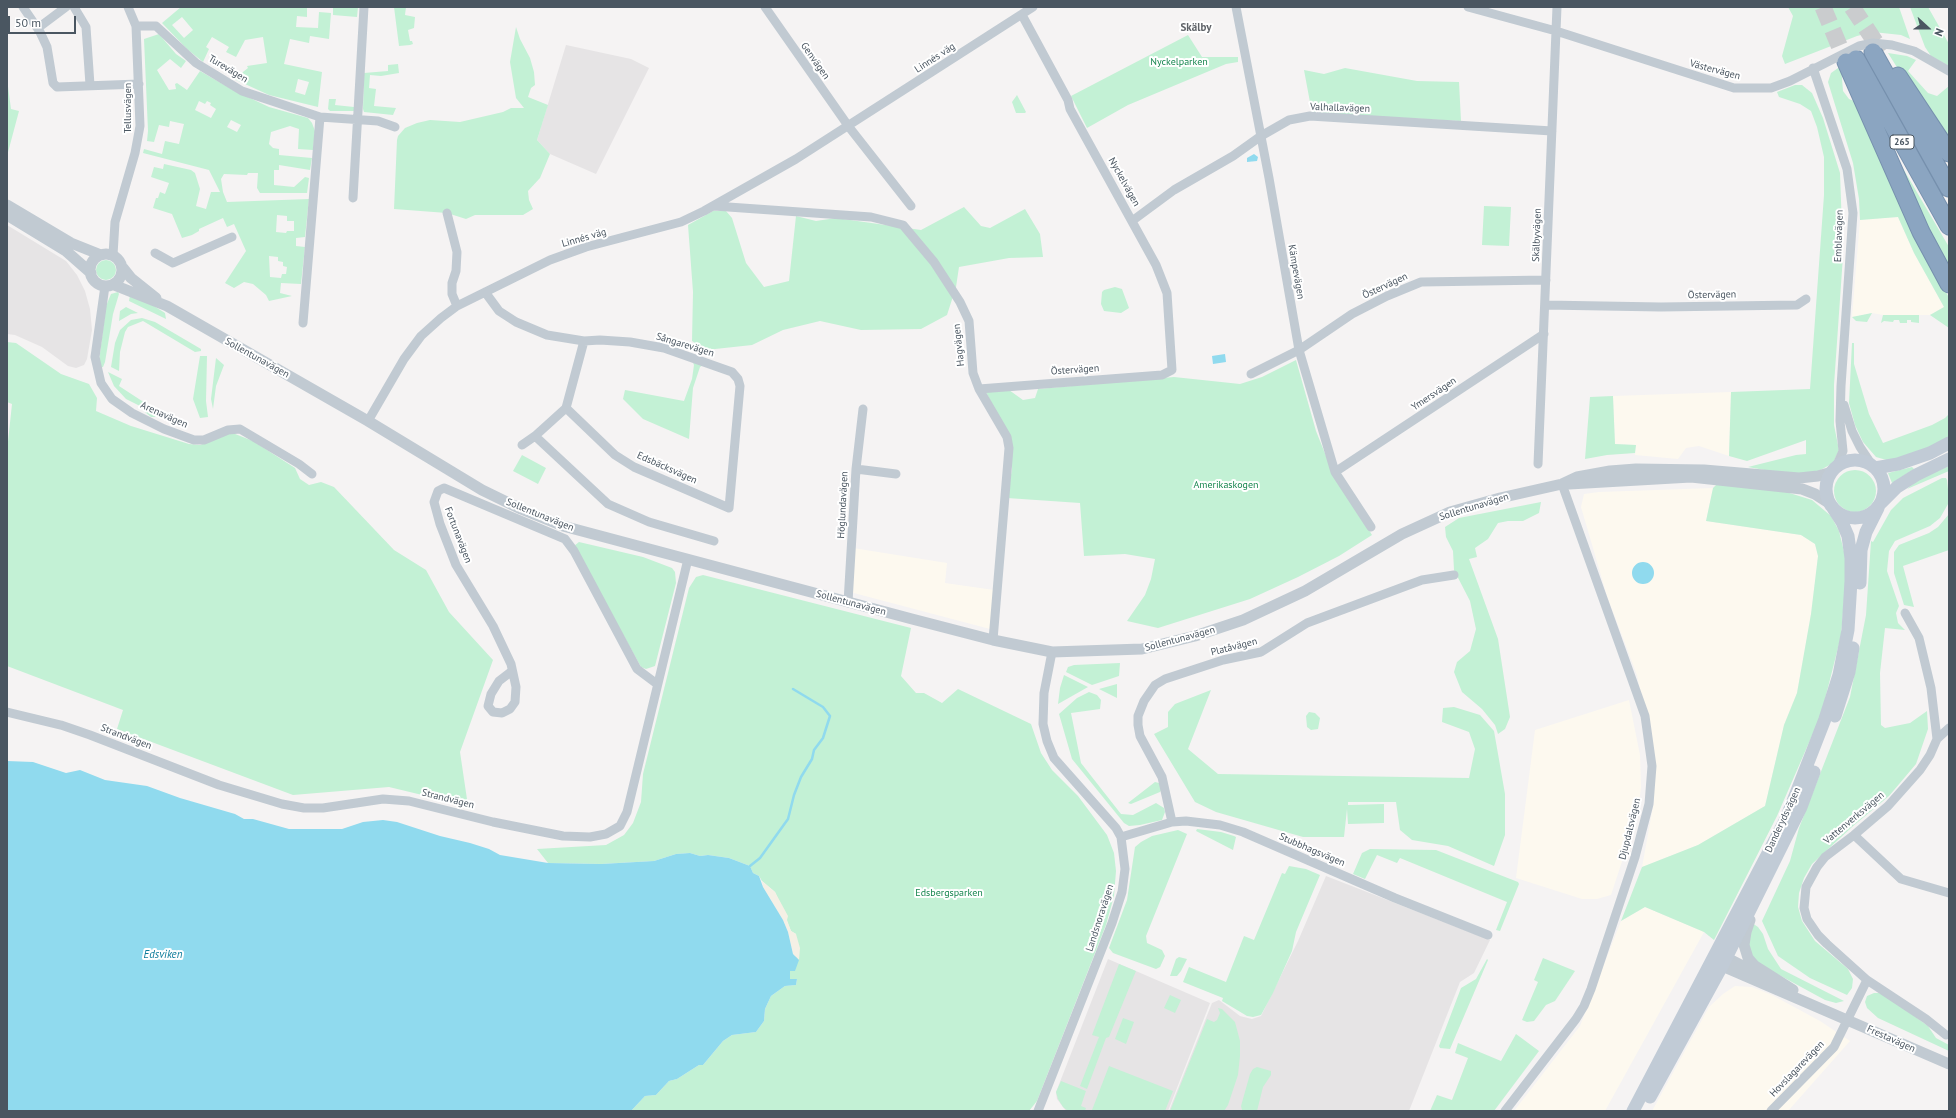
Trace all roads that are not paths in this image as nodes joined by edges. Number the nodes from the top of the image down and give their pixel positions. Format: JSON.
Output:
{"nodes":[{"id":1,"x":23,"y":7,"type":"edge"},
{"id":2,"x":66,"y":7,"type":"edge"},
{"id":3,"x":74,"y":7,"type":"edge"},
{"id":4,"x":128,"y":7,"type":"edge"},
{"id":5,"x":364,"y":7,"type":"edge"},
{"id":6,"x":765,"y":7,"type":"edge"},
{"id":7,"x":1033,"y":7,"type":"edge"},
{"id":8,"x":1236,"y":7,"type":"edge"},
{"id":9,"x":1468,"y":7,"type":"edge"},
{"id":10,"x":1557,"y":7,"type":"edge"},
{"id":11,"x":1022,"y":15,"type":"junction"},
{"id":12,"x":136,"y":26,"type":"junction"},
{"id":13,"x":38,"y":28,"type":"junction"},
{"id":14,"x":1556,"y":31,"type":"junction"},
{"id":15,"x":1813,"y":68,"type":"junction"},
{"id":16,"x":1949,"y":71,"type":"edge"},
{"id":17,"x":139,"y":84,"type":"junction"},
{"id":18,"x":90,"y":85,"type":"junction"},
{"id":19,"x":320,"y":117,"type":"junction"},
{"id":20,"x":358,"y":118,"type":"junction"},
{"id":21,"x":396,"y":127,"type":"dead end"},
{"id":22,"x":849,"y":127,"type":"junction"},
{"id":23,"x":1552,"y":131,"type":"junction"},
{"id":24,"x":1261,"y":136,"type":"junction"},
{"id":25,"x":1949,"y":153,"type":"edge"},
{"id":26,"x":1949,"y":188,"type":"edge"},
{"id":27,"x":353,"y":198,"type":"dead end"},
{"id":28,"x":7,"y":205,"type":"edge"},
{"id":29,"x":714,"y":206,"type":"junction"},
{"id":30,"x":911,"y":206,"type":"dead end"},
{"id":31,"x":447,"y":213,"type":"dead end"},
{"id":32,"x":7,"y":215,"type":"edge"},
{"id":33,"x":1132,"y":221,"type":"junction"},
{"id":34,"x":1949,"y":226,"type":"edge"},
{"id":35,"x":232,"y":237,"type":"dead end"},
{"id":36,"x":156,"y":254,"type":"dead end"},
{"id":37,"x":107,"y":255,"type":"junction"},
{"id":38,"x":123,"y":268,"type":"junction"},
{"id":39,"x":90,"y":273,"type":"junction"},
{"id":40,"x":1546,"y":280,"type":"junction"},
{"id":41,"x":1949,"y":284,"type":"edge"},
{"id":42,"x":109,"y":286,"type":"junction"},
{"id":43,"x":485,"y":292,"type":"junction"},
{"id":44,"x":1806,"y":299,"type":"dead end"},
{"id":45,"x":1545,"y":305,"type":"junction"},
{"id":46,"x":167,"y":306,"type":"junction"},
{"id":47,"x":457,"y":306,"type":"junction"},
{"id":48,"x":303,"y":323,"type":"dead end"},
{"id":49,"x":1544,"y":334,"type":"junction"},
{"id":50,"x":584,"y":341,"type":"junction"},
{"id":51,"x":1299,"y":350,"type":"junction"},
{"id":52,"x":1172,"y":370,"type":"joint"},
{"id":53,"x":1251,"y":374,"type":"dead end"},
{"id":54,"x":1841,"y":386,"type":"junction"},
{"id":55,"x":979,"y":389,"type":"junction"},
{"id":56,"x":566,"y":408,"type":"junction"},
{"id":57,"x":863,"y":409,"type":"dead end"},
{"id":58,"x":368,"y":421,"type":"junction"},
{"id":59,"x":535,"y":436,"type":"junction"},
{"id":60,"x":1949,"y":443,"type":"edge"},
{"id":61,"x":522,"y":445,"type":"dead end"},
{"id":62,"x":1949,"y":459,"type":"edge"},
{"id":63,"x":1538,"y":464,"type":"dead end"},
{"id":64,"x":1874,"y":466,"type":"junction"},
{"id":65,"x":856,"y":469,"type":"junction"},
{"id":66,"x":1834,"y":469,"type":"junction"},
{"id":67,"x":1335,"y":472,"type":"junction"},
{"id":68,"x":312,"y":474,"type":"dead end"},
{"id":69,"x":896,"y":474,"type":"dead end"},
{"id":70,"x":1562,"y":484,"type":"junction"},
{"id":71,"x":1879,"y":505,"type":"junction"},
{"id":72,"x":1831,"y":506,"type":"junction"},
{"id":73,"x":729,"y":508,"type":"joint"},
{"id":74,"x":1371,"y":527,"type":"dead end"},
{"id":75,"x":714,"y":541,"type":"dead end"},
{"id":76,"x":688,"y":559,"type":"junction"},
{"id":77,"x":1454,"y":574,"type":"dead end"},
{"id":78,"x":848,"y":602,"type":"junction"},
{"id":79,"x":1905,"y":613,"type":"dead end"},
{"id":80,"x":993,"y":640,"type":"junction"},
{"id":81,"x":1052,"y":652,"type":"junction"},
{"id":82,"x":512,"y":671,"type":"dead end"},
{"id":83,"x":657,"y":684,"type":"junction"},
{"id":84,"x":7,"y":712,"type":"edge"},
{"id":85,"x":1949,"y":728,"type":"edge"},
{"id":86,"x":1937,"y":739,"type":"junction"},
{"id":87,"x":1172,"y":822,"type":"junction"},
{"id":88,"x":1854,"y":836,"type":"junction"},
{"id":89,"x":1121,"y":837,"type":"junction"},
{"id":90,"x":1949,"y":893,"type":"edge"},
{"id":91,"x":1758,"y":895,"type":"junction"},
{"id":92,"x":1734,"y":916,"type":"junction"},
{"id":93,"x":1488,"y":935,"type":"dead end"},
{"id":94,"x":1723,"y":961,"type":"junction"},
{"id":95,"x":1706,"y":970,"type":"junction"},
{"id":96,"x":1867,"y":980,"type":"junction"},
{"id":97,"x":1792,"y":990,"type":"junction"},
{"id":98,"x":1833,"y":1014,"type":"junction"},
{"id":99,"x":1847,"y":1020,"type":"junction"},
{"id":100,"x":1946,"y":1035,"type":"dead end"},
{"id":101,"x":1949,"y":1064,"type":"edge"},
{"id":102,"x":1039,"y":1111,"type":"edge"},
{"id":103,"x":1505,"y":1111,"type":"edge"},
{"id":104,"x":1632,"y":1111,"type":"edge"},
{"id":105,"x":1642,"y":1111,"type":"edge"},
{"id":106,"x":1771,"y":1111,"type":"edge"}],
"edges":[{"from":1,"to":13,"type":"street"},
{"from":2,"to":13,"type":"street"},
{"from":3,"to":18,"type":"street"},
{"from":4,"to":12,"type":"street","name":"Tellusvägen"},
{"from":5,"to":20,"type":"street"},
{"from":6,"to":22,"type":"street","name":"Genvägen"},
{"from":7,"to":11,"type":"street","name":"Linnés väg"},
{"from":8,"to":24,"type":"street","name":"Kämpevägen"},
{"from":9,"to":14,"type":"street","name":"Västervägen"},
{"from":10,"to":14,"type":"street","name":"Skälbyvägen"},
{"from":11,"to":22,"type":"street","name":"Linnés väg"},
{"from":11,"to":33,"type":"street","name":"Nyckelvägen"},
{"from":12,"to":17,"type":"street","name":"Tellusvägen"},
{"from":12,"to":19,"type":"street","name":"Turevägen"},
{"from":13,"to":18,"type":"street"},
{"from":14,"to":15,"type":"street","name":"Västervägen"},
{"from":14,"to":23,"type":"street","name":"Skälbyvägen"},
{"from":15,"to":16,"type":"street","name":"Västervägen"},
{"from":15,"to":54,"type":"street","name":"Emblavägen"},
{"from":17,"to":18,"type":"street"},
{"from":17,"to":37,"type":"street","name":"Tellusvägen"},
{"from":19,"to":20,"type":"street","name":"Turevägen"},
{"from":19,"to":48,"type":"street"},
{"from":20,"to":21,"type":"street","name":"Turevägen"},
{"from":20,"to":27,"type":"street"},
{"from":22,"to":29,"type":"street","name":"Linnés väg"},
{"from":22,"to":30,"type":"street"},
{"from":23,"to":24,"type":"street","name":"Valhallavägen"},
{"from":23,"to":40,"type":"street","name":"Skälbyvägen"},
{"from":24,"to":33,"type":"street","name":"Valhallavägen"},
{"from":24,"to":51,"type":"street","name":"Kämpevägen"},
{"from":25,"to":26,"type":"highway","number":"265"},
{"from":28,"to":37,"type":"street"},
{"from":29,"to":43,"type":"street","name":"Linnés väg"},
{"from":29,"to":55,"type":"street","name":"Hagvägen"},
{"from":31,"to":47,"type":"street"},
{"from":32,"to":39,"type":"street"},
{"from":33,"to":52,"type":"street","name":"Nyckelvägen"},
{"from":34,"to":41,"type":"highway","number":"265"},
{"from":35,"to":36,"type":"street"},
{"from":37,"to":38,"type":"street"},
{"from":37,"to":39,"type":"street"},
{"from":38,"to":42,"type":"street"},
{"from":38,"to":46,"type":"street","name":"Sollentunavägen"},
{"from":39,"to":42,"type":"street"},
{"from":40,"to":45,"type":"street","name":"Skälbyvägen"},
{"from":40,"to":51,"type":"street","name":"Östervägen"},
{"from":42,"to":46,"type":"street","name":"Sollentunavägen"},
{"from":42,"to":68,"type":"street","name":"Arenavägen"},
{"from":43,"to":47,"type":"street","name":"Linnés väg"},
{"from":43,"to":50,"type":"street","name":"Sångarevägen"},
{"from":44,"to":45,"type":"street","name":"Östervägen"},
{"from":45,"to":49,"type":"street","name":"Skälbyvägen"},
{"from":46,"to":58,"type":"street","name":"Sollentunavägen"},
{"from":47,"to":58,"type":"street","name":"Linnés väg"},
{"from":49,"to":63,"type":"street","name":"Skälbyvägen"},
{"from":49,"to":67,"type":"street","name":"Ymersvägen"},
{"from":50,"to":56,"type":"street"},
{"from":50,"to":73,"type":"street","name":"Sångarevägen"},
{"from":51,"to":53,"type":"street","name":"Östervägen"},
{"from":51,"to":67,"type":"street","name":"Kämpevägen"},
{"from":52,"to":55,"type":"street","name":"Östervägen"},
{"from":54,"to":64,"type":"street","name":"Emblavägen"},
{"from":54,"to":66,"type":"street","name":"Emblavägen"},
{"from":55,"to":80,"type":"street","name":"Hagvägen"},
{"from":56,"to":59,"type":"street"},
{"from":56,"to":73,"type":"street","name":"Edsbäcksvägen"},
{"from":57,"to":65,"type":"street","name":"Höglundavägen"},
{"from":58,"to":76,"type":"street","name":"Sollentunavägen"},
{"from":59,"to":61,"type":"street"},
{"from":59,"to":75,"type":"street"},
{"from":60,"to":64,"type":"main road"},
{"from":62,"to":71,"type":"main road"},
{"from":64,"to":66,"type":"main road"},
{"from":64,"to":71,"type":"main road"},
{"from":65,"to":69,"type":"street"},
{"from":65,"to":78,"type":"street","name":"Höglundavägen"},
{"from":66,"to":70,"type":"street","name":"Sollentunavägen"},
{"from":66,"to":72,"type":"main road"},
{"from":67,"to":74,"type":"street","name":"Kämpevägen"},
{"from":70,"to":72,"type":"street","name":"Sollentunavägen"},
{"from":70,"to":81,"type":"street","name":"Sollentunavägen"},
{"from":70,"to":103,"type":"street","name":"Djupdalsvägen"},
{"from":71,"to":72,"type":"main road"},
{"from":71,"to":91,"type":"main road","name":"Danderydsvägen"},
{"from":72,"to":92,"type":"main road","name":"Danderydsvägen"},
{"from":76,"to":78,"type":"street","name":"Sollentunavägen"},
{"from":76,"to":83,"type":"street","name":"Strandvägen"},
{"from":77,"to":87,"type":"street","name":"Platåvägen"},
{"from":78,"to":80,"type":"street","name":"Sollentunavägen"},
{"from":79,"to":86,"type":"street","name":"Vattenverksvägen"},
{"from":80,"to":81,"type":"street","name":"Sollentunavägen"},
{"from":81,"to":89,"type":"street","name":"Landsnoravägen"},
{"from":82,"to":83,"type":"street","name":"Fortunavägen"},
{"from":83,"to":84,"type":"street","name":"Strandvägen"},
{"from":85,"to":86,"type":"street"},
{"from":86,"to":88,"type":"street","name":"Vattenverksvägen"},
{"from":87,"to":89,"type":"street","name":"Stubbhagsvägen"},
{"from":87,"to":93,"type":"street","name":"Stubbhagsvägen"},
{"from":88,"to":90,"type":"street"},
{"from":88,"to":96,"type":"street","name":"Vattenverksvägen"},
{"from":89,"to":102,"type":"street","name":"Landsnoravägen"},
{"from":91,"to":94,"type":"main road","name":"Danderydsvägen"},
{"from":91,"to":97,"type":"street","name":"Frestavägen"},
{"from":92,"to":94,"type":"main road"},
{"from":92,"to":95,"type":"main road","name":"Danderydsvägen"},
{"from":94,"to":95,"type":"main road"},
{"from":94,"to":97,"type":"street","name":"Frestavägen"},
{"from":94,"to":98,"type":"street","name":"Frestavägen"},
{"from":94,"to":105,"type":"main road","name":"Danderydsvägen"},
{"from":95,"to":104,"type":"main road","name":"Danderydsvägen"},
{"from":96,"to":99,"type":"street"},
{"from":96,"to":100,"type":"street","name":"Vattenverksvägen"},
{"from":97,"to":98,"type":"street","name":"Frestavägen"},
{"from":98,"to":99,"type":"street","name":"Frestavägen"},
{"from":99,"to":101,"type":"street","name":"Frestavägen"},
{"from":99,"to":106,"type":"street","name":"Hovslagarevägen"}]}
